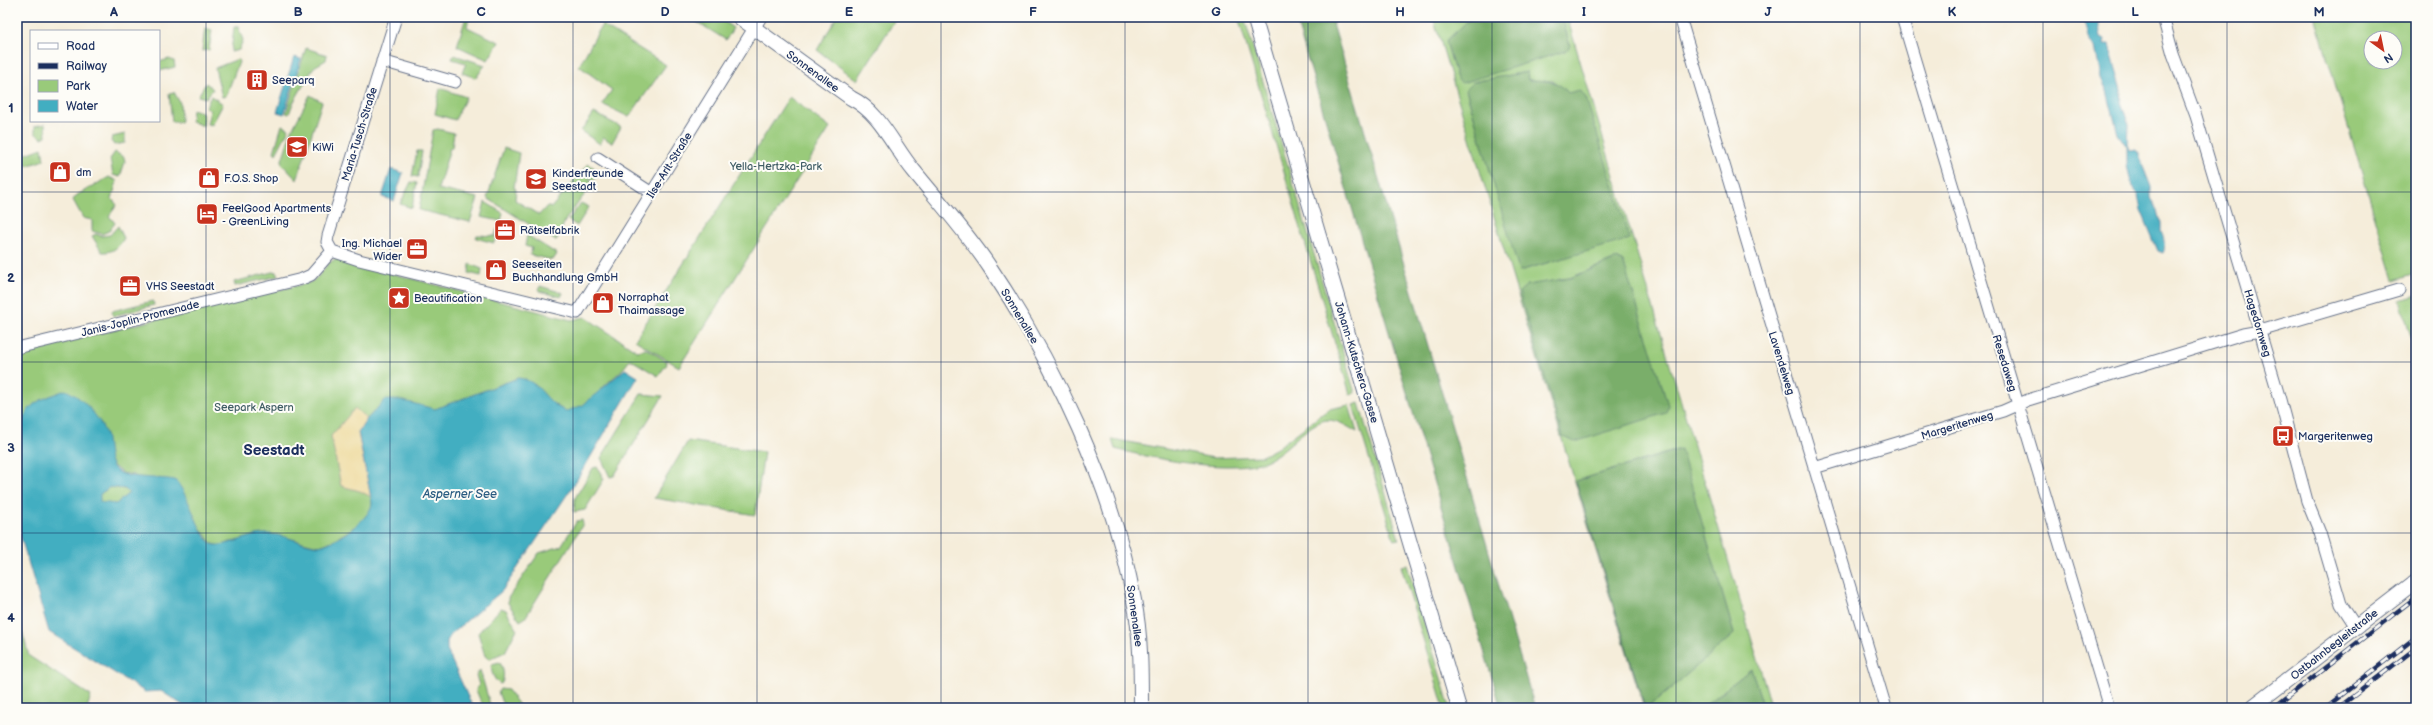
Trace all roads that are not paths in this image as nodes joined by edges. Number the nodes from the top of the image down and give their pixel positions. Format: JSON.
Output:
{"nodes":[{"id":1,"x":396,"y":17,"type":"edge"},
{"id":2,"x":739,"y":17,"type":"edge"},
{"id":3,"x":1254,"y":17,"type":"edge"},
{"id":4,"x":1680,"y":17,"type":"edge"},
{"id":5,"x":1902,"y":17,"type":"edge"},
{"id":6,"x":2163,"y":17,"type":"edge"},
{"id":7,"x":758,"y":22,"type":"edge"},
{"id":8,"x":382,"y":61,"type":"junction"},
{"id":9,"x":455,"y":82,"type":"dead end"},
{"id":10,"x":598,"y":158,"type":"dead end"},
{"id":11,"x":652,"y":193,"type":"junction"},
{"id":12,"x":332,"y":251,"type":"junction"},
{"id":13,"x":2399,"y":290,"type":"dead end"},
{"id":14,"x":2260,"y":331,"type":"junction"},
{"id":15,"x":17,"y":348,"type":"edge"},
{"id":16,"x":2018,"y":404,"type":"junction"},
{"id":17,"x":1814,"y":468,"type":"junction"},
{"id":18,"x":2416,"y":581,"type":"edge"},
{"id":19,"x":2356,"y":626,"type":"junction"},
{"id":20,"x":1141,"y":708,"type":"edge"},
{"id":21,"x":1460,"y":708,"type":"edge"},
{"id":22,"x":1886,"y":708,"type":"edge"},
{"id":23,"x":2109,"y":708,"type":"edge"},
{"id":24,"x":2251,"y":708,"type":"edge"}],
"edges":[{"from":1,"to":8,"type":"street","name":"Maria-Tusch-Straße"},
{"from":2,"to":7,"type":"street","name":"Sonnenallee"},
{"from":3,"to":21,"type":"street","name":"Johann-Kutschera-Gasse"},
{"from":4,"to":17,"type":"street","name":"Lavendelweg"},
{"from":5,"to":16,"type":"street","name":"Resedaweg"},
{"from":6,"to":14,"type":"street","name":"Hagedornweg"},
{"from":7,"to":11,"type":"street","name":"Ilse-Arlt-Straße"},
{"from":7,"to":20,"type":"street","name":"Sonnenallee"},
{"from":8,"to":9,"type":"street"},
{"from":8,"to":12,"type":"street","name":"Maria-Tusch-Straße"},
{"from":10,"to":11,"type":"street"},
{"from":11,"to":12,"type":"street","name":"Ilse-Arlt-Straße"},
{"from":12,"to":15,"type":"street","name":"Janis-Joplin-Promenade"},
{"from":13,"to":14,"type":"street","name":"Margeritenweg"},
{"from":14,"to":16,"type":"street","name":"Margeritenweg"},
{"from":14,"to":19,"type":"street","name":"Hagedornweg"},
{"from":16,"to":17,"type":"street","name":"Margeritenweg"},
{"from":16,"to":23,"type":"street","name":"Resedaweg"},
{"from":17,"to":22,"type":"street","name":"Lavendelweg"},
{"from":18,"to":19,"type":"street","name":"Ostbahnbegleitstraße"},
{"from":19,"to":24,"type":"street","name":"Ostbahnbegleitstraße"}]}
